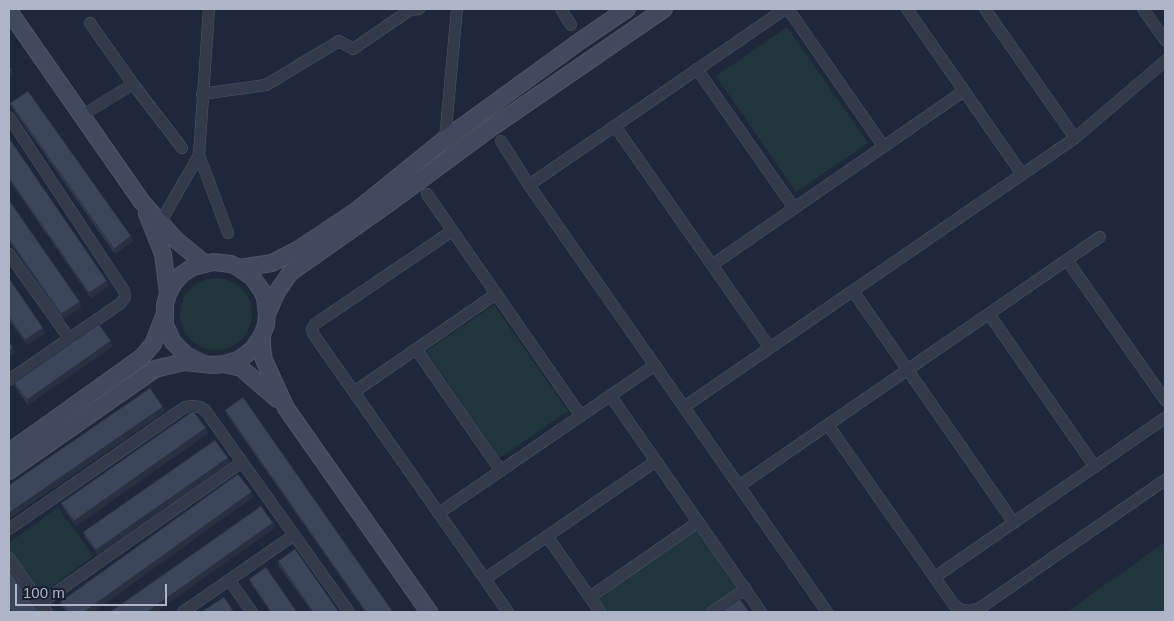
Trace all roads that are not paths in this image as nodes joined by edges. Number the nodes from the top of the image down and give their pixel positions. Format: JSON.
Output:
{"nodes":[{"id":1,"x":209,"y":9,"type":"edge"},
{"id":2,"x":419,"y":9,"type":"edge"},
{"id":3,"x":457,"y":9,"type":"edge"},
{"id":4,"x":560,"y":9,"type":"edge"},
{"id":5,"x":627,"y":9,"type":"edge"},
{"id":6,"x":664,"y":9,"type":"edge"},
{"id":7,"x":786,"y":9,"type":"edge"},
{"id":8,"x":907,"y":9,"type":"edge"},
{"id":9,"x":985,"y":9,"type":"edge"},
{"id":10,"x":1143,"y":9,"type":"edge"},
{"id":11,"x":9,"y":11,"type":"edge"},
{"id":12,"x":90,"y":23,"type":"dead end"},
{"id":13,"x":571,"y":26,"type":"dead end"},
{"id":14,"x":1165,"y":40,"type":"edge"},
{"id":15,"x":1165,"y":61,"type":"edge"},
{"id":16,"x":697,"y":69,"type":"junction"},
{"id":17,"x":133,"y":84,"type":"junction"},
{"id":18,"x":964,"y":91,"type":"junction"},
{"id":19,"x":202,"y":94,"type":"junction"},
{"id":20,"x":81,"y":116,"type":"junction"},
{"id":21,"x":9,"y":117,"type":"edge"},
{"id":22,"x":615,"y":126,"type":"junction"},
{"id":23,"x":1075,"y":138,"type":"junction"},
{"id":24,"x":446,"y":139,"type":"junction"},
{"id":25,"x":501,"y":141,"type":"dead end"},
{"id":26,"x":884,"y":147,"type":"junction"},
{"id":27,"x":182,"y":148,"type":"dead end"},
{"id":28,"x":199,"y":155,"type":"junction"},
{"id":29,"x":1022,"y":174,"type":"junction"},
{"id":30,"x":529,"y":185,"type":"junction"},
{"id":31,"x":427,"y":194,"type":"dead end"},
{"id":32,"x":142,"y":202,"type":"junction"},
{"id":33,"x":794,"y":208,"type":"junction"},
{"id":34,"x":160,"y":222,"type":"junction"},
{"id":35,"x":452,"y":230,"type":"junction"},
{"id":36,"x":228,"y":233,"type":"dead end"},
{"id":37,"x":1100,"y":237,"type":"dead end"},
{"id":38,"x":9,"y":254,"type":"edge"},
{"id":39,"x":1067,"y":260,"type":"junction"},
{"id":40,"x":204,"y":263,"type":"junction"},
{"id":41,"x":712,"y":265,"type":"junction"},
{"id":42,"x":239,"y":268,"type":"junction"},
{"id":43,"x":852,"y":291,"type":"junction"},
{"id":44,"x":168,"y":294,"type":"junction"},
{"id":45,"x":496,"y":294,"type":"junction"},
{"id":46,"x":267,"y":314,"type":"junction"},
{"id":47,"x":989,"y":314,"type":"junction"},
{"id":48,"x":164,"y":316,"type":"junction"},
{"id":49,"x":262,"y":335,"type":"junction"},
{"id":50,"x":69,"y":338,"type":"junction"},
{"id":51,"x":770,"y":348,"type":"junction"},
{"id":52,"x":416,"y":349,"type":"junction"},
{"id":53,"x":202,"y":363,"type":"junction"},
{"id":54,"x":224,"y":364,"type":"junction"},
{"id":55,"x":655,"y":365,"type":"junction"},
{"id":56,"x":907,"y":370,"type":"junction"},
{"id":57,"x":9,"y":380,"type":"edge"},
{"id":58,"x":354,"y":392,"type":"junction"},
{"id":59,"x":610,"y":395,"type":"junction"},
{"id":60,"x":1165,"y":400,"type":"edge"},
{"id":61,"x":684,"y":407,"type":"junction"},
{"id":62,"x":286,"y":408,"type":"junction"},
{"id":63,"x":581,"y":416,"type":"junction"},
{"id":64,"x":1165,"y":418,"type":"edge"},
{"id":65,"x":828,"y":425,"type":"junction"},
{"id":66,"x":9,"y":452,"type":"edge"},
{"id":67,"x":656,"y":461,"type":"junction"},
{"id":68,"x":242,"y":462,"type":"junction"},
{"id":69,"x":1095,"y":467,"type":"junction"},
{"id":70,"x":9,"y":471,"type":"edge"},
{"id":71,"x":501,"y":471,"type":"junction"},
{"id":72,"x":1165,"y":480,"type":"edge"},
{"id":73,"x":739,"y":486,"type":"junction"},
{"id":74,"x":439,"y":514,"type":"junction"},
{"id":75,"x":698,"y":522,"type":"junction"},
{"id":76,"x":1014,"y":523,"type":"junction"},
{"id":77,"x":9,"y":529,"type":"edge"},
{"id":78,"x":294,"y":535,"type":"junction"},
{"id":79,"x":547,"y":536,"type":"junction"},
{"id":80,"x":9,"y":558,"type":"edge"},
{"id":81,"x":935,"y":577,"type":"junction"},
{"id":82,"x":485,"y":578,"type":"junction"},
{"id":83,"x":229,"y":580,"type":"junction"},
{"id":84,"x":746,"y":589,"type":"junction"},
{"id":85,"x":590,"y":597,"type":"junction"},
{"id":86,"x":44,"y":608,"type":"edge"},
{"id":87,"x":183,"y":612,"type":"edge"},
{"id":88,"x":252,"y":612,"type":"edge"},
{"id":89,"x":349,"y":612,"type":"edge"},
{"id":90,"x":430,"y":612,"type":"edge"},
{"id":91,"x":508,"y":612,"type":"edge"},
{"id":92,"x":600,"y":612,"type":"edge"},
{"id":93,"x":712,"y":612,"type":"edge"},
{"id":94,"x":761,"y":612,"type":"edge"},
{"id":95,"x":827,"y":612,"type":"edge"}],
"edges":[{"from":1,"to":19,"type":"street"},
{"from":2,"to":19,"type":"street"},
{"from":3,"to":24,"type":"street"},
{"from":4,"to":13,"type":"street"},
{"from":5,"to":24,"type":"main road"},
{"from":6,"to":46,"type":"main road"},
{"from":7,"to":16,"type":"street"},
{"from":7,"to":26,"type":"street"},
{"from":8,"to":18,"type":"street"},
{"from":9,"to":23,"type":"street"},
{"from":10,"to":14,"type":"street"},
{"from":11,"to":20,"type":"main road"},
{"from":12,"to":17,"type":"street"},
{"from":15,"to":23,"type":"street"},
{"from":16,"to":22,"type":"street"},
{"from":16,"to":33,"type":"street"},
{"from":17,"to":20,"type":"street"},
{"from":17,"to":27,"type":"street"},
{"from":18,"to":26,"type":"street"},
{"from":18,"to":29,"type":"street"},
{"from":19,"to":28,"type":"street"},
{"from":20,"to":32,"type":"main road"},
{"from":21,"to":50,"type":"street"},
{"from":22,"to":30,"type":"street"},
{"from":22,"to":41,"type":"street"},
{"from":23,"to":29,"type":"street"},
{"from":24,"to":42,"type":"main road"},
{"from":25,"to":30,"type":"street"},
{"from":26,"to":33,"type":"street"},
{"from":28,"to":34,"type":"street"},
{"from":28,"to":36,"type":"street"},
{"from":29,"to":43,"type":"street"},
{"from":30,"to":55,"type":"street"},
{"from":31,"to":35,"type":"street"},
{"from":32,"to":34,"type":"main road"},
{"from":32,"to":44,"type":"main road"},
{"from":33,"to":41,"type":"street"},
{"from":34,"to":40,"type":"main road"},
{"from":35,"to":45,"type":"street"},
{"from":35,"to":58,"type":"street"},
{"from":37,"to":39,"type":"street"},
{"from":38,"to":50,"type":"street"},
{"from":39,"to":47,"type":"street"},
{"from":39,"to":60,"type":"street"},
{"from":40,"to":42,"type":"main road"},
{"from":40,"to":44,"type":"main road"},
{"from":41,"to":51,"type":"street"},
{"from":42,"to":46,"type":"main road"},
{"from":43,"to":51,"type":"street"},
{"from":43,"to":56,"type":"street"},
{"from":44,"to":48,"type":"main road"},
{"from":45,"to":52,"type":"street"},
{"from":45,"to":63,"type":"street"},
{"from":46,"to":49,"type":"main road"},
{"from":47,"to":56,"type":"street"},
{"from":47,"to":69,"type":"street"},
{"from":48,"to":53,"type":"main road"},
{"from":48,"to":66,"type":"main road"},
{"from":49,"to":54,"type":"main road"},
{"from":49,"to":62,"type":"main road"},
{"from":50,"to":57,"type":"street"},
{"from":51,"to":61,"type":"street"},
{"from":52,"to":58,"type":"street"},
{"from":52,"to":71,"type":"street"},
{"from":53,"to":54,"type":"main road"},
{"from":53,"to":70,"type":"main road"},
{"from":54,"to":62,"type":"main road"},
{"from":55,"to":59,"type":"street"},
{"from":55,"to":61,"type":"street"},
{"from":56,"to":65,"type":"street"},
{"from":56,"to":76,"type":"street"},
{"from":58,"to":74,"type":"street"},
{"from":59,"to":63,"type":"street"},
{"from":59,"to":67,"type":"street"},
{"from":61,"to":73,"type":"street"},
{"from":62,"to":90,"type":"main road"},
{"from":63,"to":71,"type":"street"},
{"from":64,"to":69,"type":"street"},
{"from":65,"to":73,"type":"street"},
{"from":65,"to":81,"type":"street"},
{"from":67,"to":75,"type":"street"},
{"from":67,"to":79,"type":"street"},
{"from":68,"to":77,"type":"street"},
{"from":68,"to":78,"type":"street"},
{"from":68,"to":86,"type":"street"},
{"from":69,"to":76,"type":"street"},
{"from":71,"to":74,"type":"street"},
{"from":72,"to":81,"type":"street"},
{"from":73,"to":95,"type":"street"},
{"from":74,"to":82,"type":"street"},
{"from":75,"to":84,"type":"street"},
{"from":75,"to":85,"type":"street"},
{"from":76,"to":81,"type":"street"},
{"from":78,"to":83,"type":"street"},
{"from":78,"to":89,"type":"street"},
{"from":79,"to":82,"type":"street"},
{"from":79,"to":85,"type":"street"},
{"from":80,"to":86,"type":"street"},
{"from":82,"to":91,"type":"street"},
{"from":83,"to":87,"type":"street"},
{"from":83,"to":88,"type":"street"},
{"from":84,"to":93,"type":"street"},
{"from":84,"to":94,"type":"street"},
{"from":85,"to":92,"type":"street"}]}
